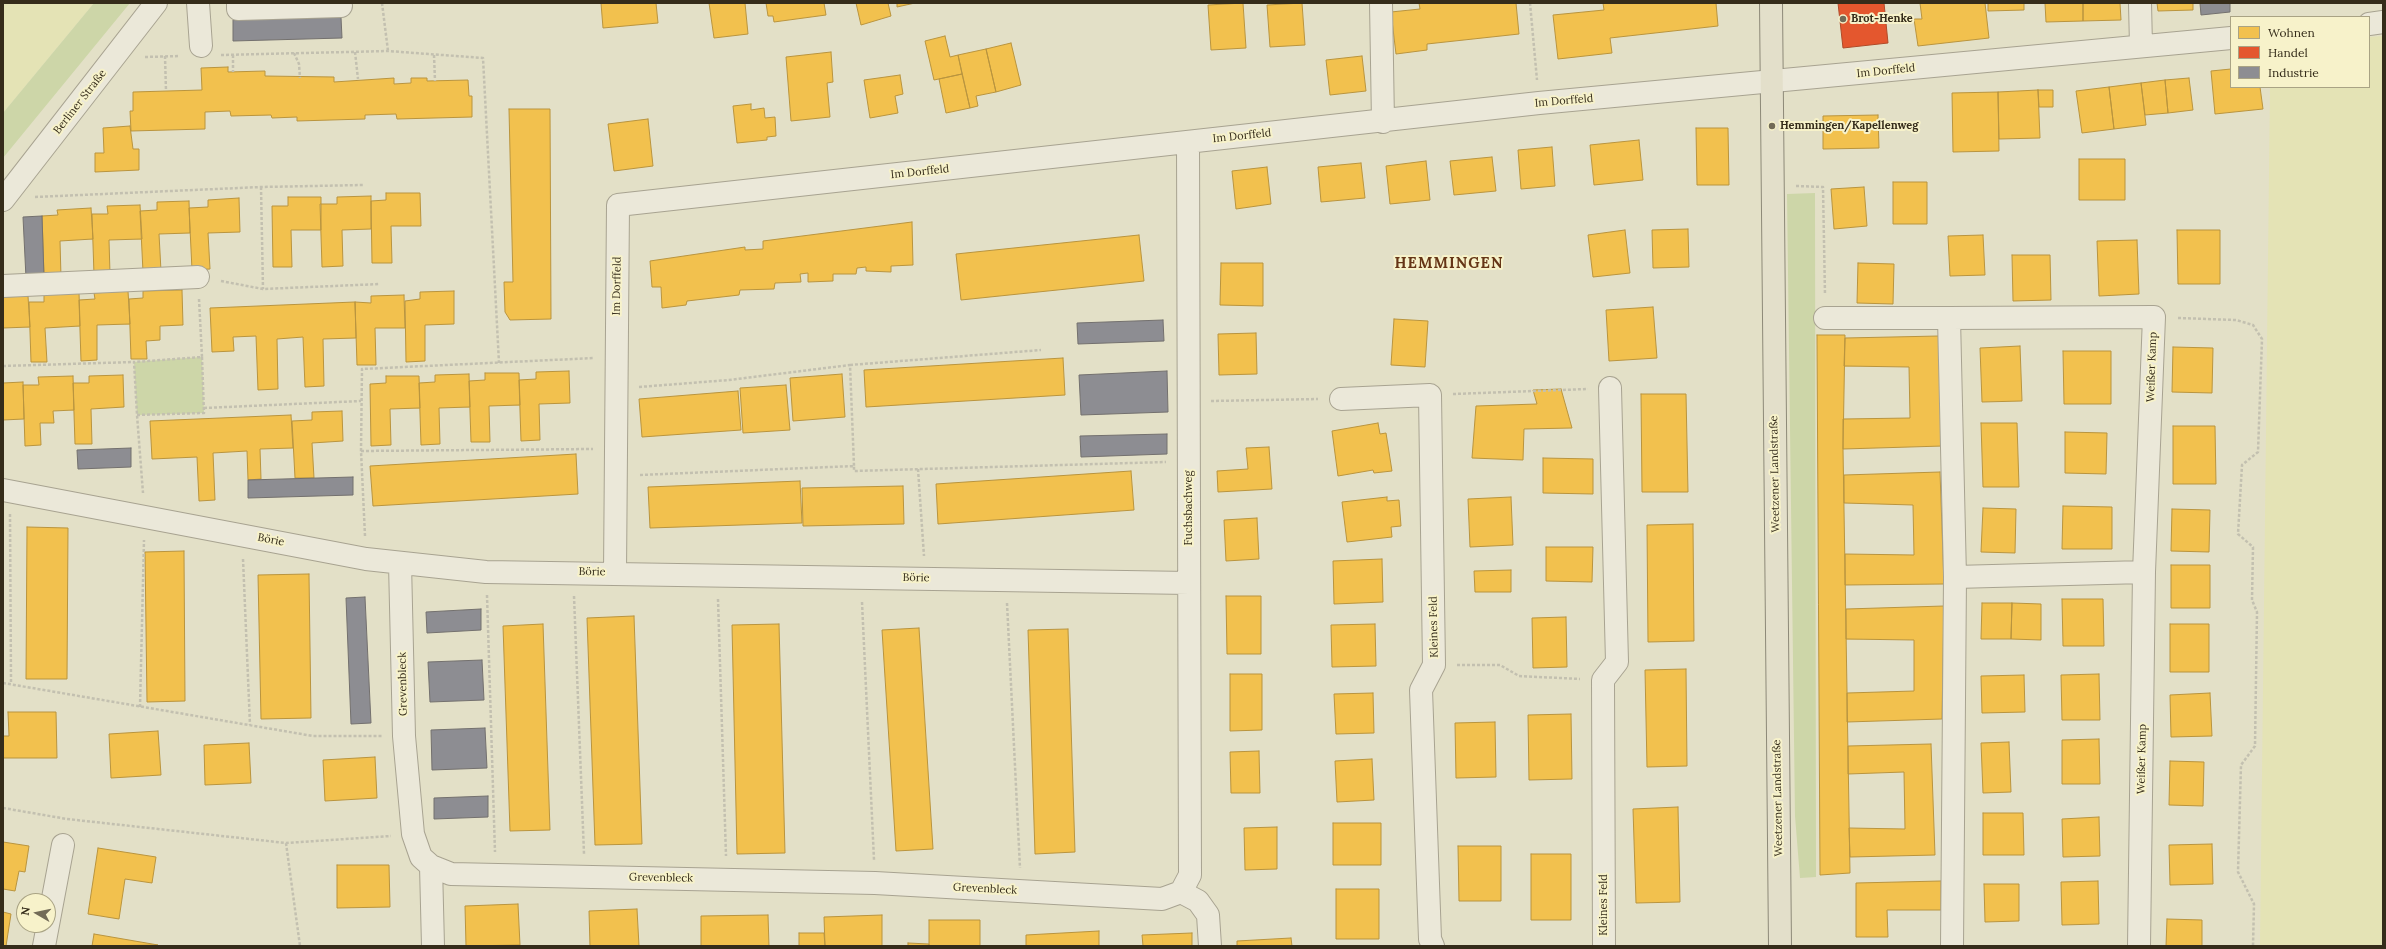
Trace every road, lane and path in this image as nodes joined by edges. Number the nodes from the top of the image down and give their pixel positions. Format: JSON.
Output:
{"nodes":[{"id":1,"x":156,"y":3,"type":"edge"},
{"id":2,"x":198,"y":3,"type":"edge"},
{"id":3,"x":238,"y":3,"type":"edge"},
{"id":4,"x":382,"y":3,"type":"edge"},
{"id":5,"x":1381,"y":3,"type":"edge"},
{"id":6,"x":1530,"y":3,"type":"edge"},
{"id":7,"x":1771,"y":3,"type":"edge"},
{"id":8,"x":2140,"y":3,"type":"edge"},
{"id":9,"x":341,"y":6,"type":"dead end"},
{"id":10,"x":2383,"y":22,"type":"edge"},
{"id":11,"x":2370,"y":24,"type":"edge"},
{"id":12,"x":2230,"y":38,"type":"edge"},
{"id":13,"x":2141,"y":46,"type":"junction"},
{"id":14,"x":388,"y":51,"type":"junction"},
{"id":15,"x":202,"y":52,"type":"junction"},
{"id":16,"x":355,"y":52,"type":"junction"},
{"id":17,"x":294,"y":53,"type":"junction"},
{"id":18,"x":233,"y":55,"type":"junction"},
{"id":19,"x":434,"y":55,"type":"junction"},
{"id":20,"x":165,"y":56,"type":"junction"},
{"id":21,"x":115,"y":57,"type":"junction"},
{"id":22,"x":233,"y":72,"type":"dead end"},
{"id":23,"x":300,"y":78,"type":"dead end"},
{"id":24,"x":358,"y":79,"type":"dead end"},
{"id":25,"x":435,"y":81,"type":"dead end"},
{"id":26,"x":1772,"y":82,"type":"junction"},
{"id":27,"x":166,"y":91,"type":"dead end"},
{"id":28,"x":1539,"y":104,"type":"junction"},
{"id":29,"x":1383,"y":122,"type":"junction"},
{"id":30,"x":1188,"y":142,"type":"junction"},
{"id":31,"x":364,"y":185,"type":"dead end"},
{"id":32,"x":1773,"y":185,"type":"junction"},
{"id":33,"x":261,"y":186,"type":"junction"},
{"id":34,"x":4,"y":199,"type":"edge"},
{"id":35,"x":198,"y":277,"type":"junction"},
{"id":36,"x":380,"y":284,"type":"dead end"},
{"id":37,"x":3,"y":286,"type":"edge"},
{"id":38,"x":264,"y":289,"type":"junction"},
{"id":39,"x":1825,"y":318,"type":"joint"},
{"id":40,"x":1949,"y":318,"type":"junction"},
{"id":41,"x":2154,"y":318,"type":"junction"},
{"id":42,"x":1041,"y":350,"type":"dead end"},
{"id":43,"x":202,"y":356,"type":"junction"},
{"id":44,"x":616,"y":357,"type":"junction"},
{"id":45,"x":134,"y":362,"type":"junction"},
{"id":46,"x":498,"y":363,"type":"junction"},
{"id":47,"x":850,"y":365,"type":"junction"},
{"id":48,"x":3,"y":366,"type":"edge"},
{"id":49,"x":616,"y":388,"type":"junction"},
{"id":50,"x":1610,"y":388,"type":"joint"},
{"id":51,"x":1430,"y":395,"type":"junction"},
{"id":52,"x":1341,"y":399,"type":"joint"},
{"id":53,"x":361,"y":401,"type":"junction"},
{"id":54,"x":1189,"y":401,"type":"junction"},
{"id":55,"x":204,"y":408,"type":"junction"},
{"id":56,"x":137,"y":415,"type":"junction"},
{"id":57,"x":617,"y":449,"type":"junction"},
{"id":58,"x":361,"y":451,"type":"junction"},
{"id":59,"x":1188,"y":461,"type":"junction"},
{"id":60,"x":854,"y":466,"type":"junction"},
{"id":61,"x":918,"y":469,"type":"junction"},
{"id":62,"x":617,"y":476,"type":"junction"},
{"id":63,"x":10,"y":491,"type":"edge"},
{"id":64,"x":145,"y":516,"type":"junction"},
{"id":65,"x":242,"y":534,"type":"junction"},
{"id":66,"x":366,"y":559,"type":"junction"},
{"id":67,"x":400,"y":563,"type":"junction"},
{"id":68,"x":486,"y":572,"type":"junction"},
{"id":69,"x":572,"y":572,"type":"junction"},
{"id":70,"x":2144,"y":572,"type":"junction"},
{"id":71,"x":615,"y":573,"type":"junction"},
{"id":72,"x":717,"y":576,"type":"junction"},
{"id":73,"x":861,"y":577,"type":"junction"},
{"id":74,"x":1955,"y":577,"type":"junction"},
{"id":75,"x":925,"y":578,"type":"junction"},
{"id":76,"x":1006,"y":580,"type":"junction"},
{"id":77,"x":1189,"y":583,"type":"junction"},
{"id":78,"x":1434,"y":665,"type":"junction"},
{"id":79,"x":1603,"y":680,"type":"junction"},
{"id":80,"x":3,"y":683,"type":"edge"},
{"id":81,"x":11,"y":683,"type":"junction"},
{"id":82,"x":140,"y":707,"type":"junction"},
{"id":83,"x":250,"y":725,"type":"junction"},
{"id":84,"x":404,"y":736,"type":"junction"},
{"id":85,"x":3,"y":808,"type":"edge"},
{"id":86,"x":413,"y":834,"type":"junction"},
{"id":87,"x":286,"y":843,"type":"junction"},
{"id":88,"x":63,"y":845,"type":"dead end"},
{"id":89,"x":431,"y":866,"type":"junction"},
{"id":90,"x":496,"y":875,"type":"junction"},
{"id":91,"x":585,"y":877,"type":"junction"},
{"id":92,"x":727,"y":878,"type":"junction"},
{"id":93,"x":875,"y":883,"type":"junction"},
{"id":94,"x":1185,"y":884,"type":"junction"},
{"id":95,"x":1021,"y":891,"type":"junction"},
{"id":96,"x":44,"y":946,"type":"edge"},
{"id":97,"x":300,"y":946,"type":"edge"},
{"id":98,"x":433,"y":946,"type":"edge"},
{"id":99,"x":1210,"y":946,"type":"edge"},
{"id":100,"x":1432,"y":946,"type":"edge"},
{"id":101,"x":1604,"y":946,"type":"edge"},
{"id":102,"x":1780,"y":946,"type":"edge"},
{"id":103,"x":1952,"y":946,"type":"edge"},
{"id":104,"x":2139,"y":946,"type":"edge"},
{"id":105,"x":2253,"y":946,"type":"edge"}],
"edges":[{"from":1,"to":21,"type":"street","name":"Berliner Straße"},
{"from":2,"to":15,"type":"street"},
{"from":3,"to":9,"type":"street"},
{"from":4,"to":14,"type":"path"},
{"from":5,"to":29,"type":"street"},
{"from":6,"to":28,"type":"path"},
{"from":7,"to":26,"type":"main road","name":"Weetzener Landstraße"},
{"from":8,"to":13,"type":"street"},
{"from":10,"to":11,"type":"street"},
{"from":12,"to":13,"type":"street","name":"Im Dorffeld"},
{"from":13,"to":26,"type":"street","name":"Im Dorffeld"},
{"from":14,"to":16,"type":"path"},
{"from":14,"to":19,"type":"path"},
{"from":15,"to":18,"type":"path"},
{"from":15,"to":20,"type":"path"},
{"from":16,"to":17,"type":"path"},
{"from":16,"to":24,"type":"path"},
{"from":17,"to":18,"type":"path"},
{"from":17,"to":23,"type":"path"},
{"from":18,"to":22,"type":"path"},
{"from":19,"to":25,"type":"path"},
{"from":19,"to":46,"type":"path"},
{"from":20,"to":21,"type":"path"},
{"from":20,"to":27,"type":"path"},
{"from":21,"to":34,"type":"street","name":"Berliner Straße"},
{"from":26,"to":28,"type":"street","name":"Im Dorffeld"},
{"from":26,"to":32,"type":"main road","name":"Weetzener Landstraße"},
{"from":28,"to":29,"type":"street","name":"Im Dorffeld"},
{"from":29,"to":30,"type":"street","name":"Im Dorffeld"},
{"from":30,"to":44,"type":"street","name":"Im Dorffeld"},
{"from":30,"to":54,"type":"street","name":"Fuchsbachweg"},
{"from":31,"to":33,"type":"path"},
{"from":32,"to":39,"type":"path"},
{"from":32,"to":102,"type":"main road","name":"Weetzener Landstraße"},
{"from":33,"to":34,"type":"path"},
{"from":33,"to":38,"type":"path"},
{"from":35,"to":37,"type":"street"},
{"from":35,"to":38,"type":"path"},
{"from":35,"to":43,"type":"path"},
{"from":36,"to":38,"type":"path"},
{"from":39,"to":40,"type":"street","name":"Weißer Kamp"},
{"from":40,"to":41,"type":"street","name":"Weißer Kamp"},
{"from":40,"to":74,"type":"street"},
{"from":41,"to":70,"type":"street","name":"Weißer Kamp"},
{"from":41,"to":105,"type":"path"},
{"from":42,"to":47,"type":"path"},
{"from":43,"to":45,"type":"path"},
{"from":43,"to":55,"type":"path"},
{"from":44,"to":46,"type":"path"},
{"from":44,"to":49,"type":"street","name":"Im Dorffeld"},
{"from":45,"to":48,"type":"path"},
{"from":45,"to":56,"type":"path"},
{"from":46,"to":53,"type":"path"},
{"from":47,"to":49,"type":"path"},
{"from":47,"to":60,"type":"path"},
{"from":49,"to":57,"type":"street","name":"Im Dorffeld"},
{"from":50,"to":51,"type":"path"},
{"from":50,"to":79,"type":"street"},
{"from":51,"to":52,"type":"street"},
{"from":51,"to":78,"type":"street","name":"Kleines Feld"},
{"from":52,"to":54,"type":"path"},
{"from":53,"to":55,"type":"path"},
{"from":53,"to":58,"type":"path"},
{"from":54,"to":59,"type":"street","name":"Fuchsbachweg"},
{"from":55,"to":56,"type":"path"},
{"from":56,"to":64,"type":"path"},
{"from":57,"to":58,"type":"path"},
{"from":57,"to":62,"type":"street","name":"Im Dorffeld"},
{"from":58,"to":66,"type":"path"},
{"from":59,"to":61,"type":"path"},
{"from":59,"to":77,"type":"street","name":"Fuchsbachweg"},
{"from":60,"to":61,"type":"path"},
{"from":60,"to":62,"type":"path"},
{"from":61,"to":75,"type":"path"},
{"from":62,"to":71,"type":"street","name":"Im Dorffeld"},
{"from":63,"to":64,"type":"street","name":"Börie"},
{"from":63,"to":81,"type":"path"},
{"from":64,"to":65,"type":"street","name":"Börie"},
{"from":64,"to":82,"type":"path"},
{"from":65,"to":66,"type":"street","name":"Börie"},
{"from":65,"to":83,"type":"path"},
{"from":66,"to":67,"type":"street","name":"Börie"},
{"from":67,"to":68,"type":"street","name":"Börie"},
{"from":67,"to":84,"type":"street","name":"Grevenbleck"},
{"from":68,"to":69,"type":"street","name":"Börie"},
{"from":68,"to":90,"type":"path"},
{"from":69,"to":71,"type":"street","name":"Börie"},
{"from":69,"to":91,"type":"path"},
{"from":70,"to":74,"type":"street"},
{"from":70,"to":104,"type":"street","name":"Weißer Kamp"},
{"from":71,"to":72,"type":"street","name":"Börie"},
{"from":72,"to":73,"type":"street","name":"Börie"},
{"from":72,"to":92,"type":"path"},
{"from":73,"to":75,"type":"street","name":"Börie"},
{"from":73,"to":93,"type":"path"},
{"from":74,"to":103,"type":"street"},
{"from":75,"to":76,"type":"street","name":"Börie"},
{"from":76,"to":77,"type":"street","name":"Börie"},
{"from":76,"to":95,"type":"path"},
{"from":77,"to":94,"type":"street","name":"Fuchsbachweg"},
{"from":78,"to":79,"type":"path"},
{"from":78,"to":100,"type":"street","name":"Kleines Feld"},
{"from":79,"to":101,"type":"street","name":"Kleines Feld"},
{"from":80,"to":81,"type":"path"},
{"from":81,"to":82,"type":"path"},
{"from":82,"to":83,"type":"path"},
{"from":83,"to":84,"type":"path"},
{"from":84,"to":86,"type":"street","name":"Grevenbleck"},
{"from":85,"to":87,"type":"path"},
{"from":86,"to":87,"type":"path"},
{"from":86,"to":89,"type":"street","name":"Grevenbleck"},
{"from":87,"to":97,"type":"path"},
{"from":88,"to":96,"type":"street"},
{"from":89,"to":90,"type":"street","name":"Grevenbleck"},
{"from":89,"to":98,"type":"street"},
{"from":90,"to":91,"type":"street","name":"Grevenbleck"},
{"from":91,"to":92,"type":"street","name":"Grevenbleck"},
{"from":92,"to":93,"type":"street","name":"Grevenbleck"},
{"from":93,"to":95,"type":"street","name":"Grevenbleck"},
{"from":94,"to":95,"type":"street","name":"Grevenbleck"},
{"from":94,"to":99,"type":"street"}]}
